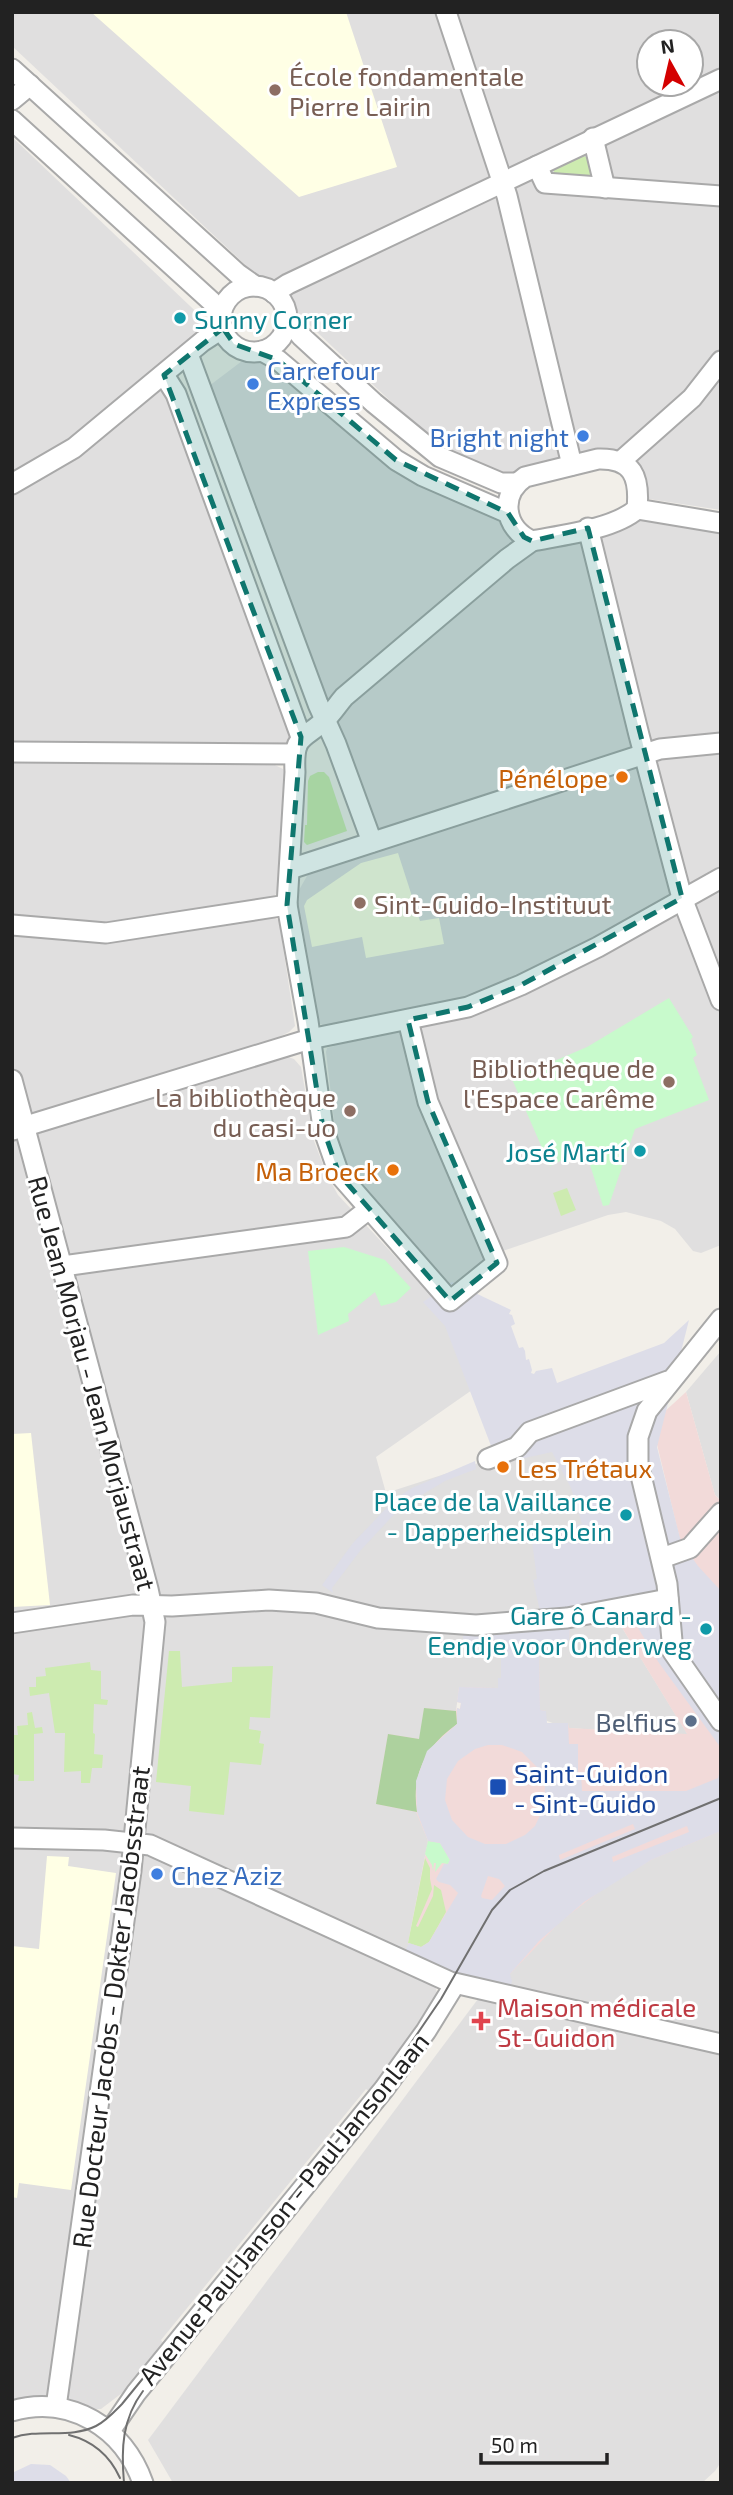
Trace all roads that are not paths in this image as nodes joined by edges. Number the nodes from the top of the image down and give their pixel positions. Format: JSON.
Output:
{"nodes":[{"id":1,"x":446,"y":12,"type":"edge"},
{"id":2,"x":12,"y":69,"type":"edge"},
{"id":3,"x":721,"y":79,"type":"edge"},
{"id":4,"x":30,"y":85,"type":"junction"},
{"id":5,"x":12,"y":100,"type":"edge"},
{"id":6,"x":12,"y":120,"type":"edge"},
{"id":7,"x":593,"y":138,"type":"junction"},
{"id":8,"x":537,"y":166,"type":"junction"},
{"id":9,"x":501,"y":183,"type":"junction"},
{"id":10,"x":605,"y":188,"type":"junction"},
{"id":11,"x":721,"y":197,"type":"edge"},
{"id":12,"x":255,"y":286,"type":"junction"},
{"id":13,"x":274,"y":293,"type":"junction"},
{"id":14,"x":287,"y":319,"type":"junction"},
{"id":15,"x":222,"y":322,"type":"junction"},
{"id":16,"x":262,"y":351,"type":"junction"},
{"id":17,"x":188,"y":354,"type":"junction"},
{"id":18,"x":721,"y":361,"type":"edge"},
{"id":19,"x":164,"y":375,"type":"junction"},
{"id":20,"x":621,"y":461,"type":"junction"},
{"id":21,"x":572,"y":465,"type":"junction"},
{"id":22,"x":517,"y":483,"type":"junction"},
{"id":23,"x":12,"y":484,"type":"edge"},
{"id":24,"x":637,"y":509,"type":"junction"},
{"id":25,"x":508,"y":513,"type":"junction"},
{"id":26,"x":721,"y":523,"type":"edge"},
{"id":27,"x":588,"y":528,"type":"junction"},
{"id":28,"x":532,"y":541,"type":"junction"},
{"id":29,"x":326,"y":720,"type":"junction"},
{"id":30,"x":721,"y":743,"type":"edge"},
{"id":31,"x":297,"y":745,"type":"junction"},
{"id":32,"x":12,"y":752,"type":"edge"},
{"id":33,"x":644,"y":754,"type":"junction"},
{"id":34,"x":372,"y":842,"type":"junction"},
{"id":35,"x":290,"y":869,"type":"junction"},
{"id":36,"x":721,"y":878,"type":"edge"},
{"id":37,"x":682,"y":898,"type":"junction"},
{"id":38,"x":287,"y":905,"type":"junction"},
{"id":39,"x":12,"y":925,"type":"edge"},
{"id":40,"x":721,"y":1000,"type":"edge"},
{"id":41,"x":408,"y":1020,"type":"junction"},
{"id":42,"x":310,"y":1039,"type":"junction"},
{"id":43,"x":12,"y":1080,"type":"edge"},
{"id":44,"x":18,"y":1128,"type":"edge"},
{"id":45,"x":369,"y":1209,"type":"junction"},
{"id":46,"x":64,"y":1266,"type":"junction"},
{"id":47,"x":721,"y":1319,"type":"edge"},
{"id":48,"x":669,"y":1381,"type":"junction"},
{"id":49,"x":488,"y":1459,"type":"dead end"},
{"id":50,"x":721,"y":1513,"type":"edge"},
{"id":51,"x":662,"y":1558,"type":"junction"},
{"id":52,"x":668,"y":1599,"type":"junction"},
{"id":53,"x":152,"y":1605,"type":"junction"},
{"id":54,"x":12,"y":1623,"type":"edge"},
{"id":55,"x":721,"y":1721,"type":"edge"},
{"id":56,"x":12,"y":1838,"type":"edge"},
{"id":57,"x":134,"y":1843,"type":"junction"},
{"id":58,"x":455,"y":1984,"type":"junction"},
{"id":59,"x":721,"y":2045,"type":"edge"},
{"id":60,"x":56,"y":2407,"type":"junction"},
{"id":61,"x":12,"y":2411,"type":"edge"},
{"id":62,"x":110,"y":2431,"type":"junction"},
{"id":63,"x":143,"y":2483,"type":"edge"}],
"edges":[{"from":1,"to":9,"type":"street"},
{"from":2,"to":4,"type":"street"},
{"from":3,"to":7,"type":"street"},
{"from":4,"to":5,"type":"street"},
{"from":4,"to":12,"type":"street"},
{"from":6,"to":15,"type":"street"},
{"from":7,"to":8,"type":"street"},
{"from":7,"to":10,"type":"street"},
{"from":8,"to":9,"type":"street"},
{"from":8,"to":10,"type":"street"},
{"from":9,"to":13,"type":"street"},
{"from":9,"to":21,"type":"street"},
{"from":10,"to":11,"type":"street"},
{"from":12,"to":13,"type":"street"},
{"from":12,"to":15,"type":"street"},
{"from":13,"to":14,"type":"street"},
{"from":14,"to":16,"type":"street"},
{"from":14,"to":22,"type":"street"},
{"from":15,"to":16,"type":"street"},
{"from":15,"to":17,"type":"street"},
{"from":16,"to":25,"type":"street"},
{"from":17,"to":19,"type":"street"},
{"from":17,"to":29,"type":"street"},
{"from":18,"to":20,"type":"street"},
{"from":19,"to":23,"type":"street"},
{"from":19,"to":31,"type":"street"},
{"from":20,"to":21,"type":"street"},
{"from":20,"to":24,"type":"street"},
{"from":21,"to":22,"type":"street"},
{"from":22,"to":25,"type":"street"},
{"from":24,"to":26,"type":"street"},
{"from":24,"to":27,"type":"street"},
{"from":25,"to":28,"type":"street"},
{"from":27,"to":28,"type":"street"},
{"from":27,"to":33,"type":"street"},
{"from":28,"to":29,"type":"street"},
{"from":29,"to":31,"type":"street"},
{"from":29,"to":34,"type":"street"},
{"from":30,"to":33,"type":"street"},
{"from":31,"to":32,"type":"street"},
{"from":31,"to":35,"type":"street"},
{"from":33,"to":34,"type":"street"},
{"from":33,"to":37,"type":"street"},
{"from":34,"to":35,"type":"street"},
{"from":35,"to":38,"type":"street"},
{"from":36,"to":37,"type":"street"},
{"from":37,"to":40,"type":"street"},
{"from":37,"to":41,"type":"street"},
{"from":38,"to":39,"type":"street"},
{"from":38,"to":42,"type":"street"},
{"from":41,"to":42,"type":"street"},
{"from":41,"to":45,"type":"street"},
{"from":42,"to":44,"type":"street"},
{"from":42,"to":45,"type":"street"},
{"from":43,"to":44,"type":"street","name":"Rue Jean Morjau - Jean Morjaustraat"},
{"from":44,"to":46,"type":"street","name":"Rue Jean Morjau - Jean Morjaustraat"},
{"from":45,"to":46,"type":"street"},
{"from":46,"to":53,"type":"street","name":"Rue Jean Morjau - Jean Morjaustraat"},
{"from":47,"to":48,"type":"street"},
{"from":48,"to":49,"type":"street"},
{"from":48,"to":51,"type":"street"},
{"from":50,"to":51,"type":"street"},
{"from":51,"to":52,"type":"street"},
{"from":52,"to":53,"type":"street"},
{"from":52,"to":55,"type":"street"},
{"from":53,"to":54,"type":"street"},
{"from":53,"to":57,"type":"street","name":"Rue Docteur Jacobs - Dokter Jacobsstraat"},
{"from":56,"to":57,"type":"street"},
{"from":57,"to":58,"type":"street"},
{"from":57,"to":60,"type":"street","name":"Rue Docteur Jacobs - Dokter Jacobsstraat"},
{"from":58,"to":59,"type":"street"},
{"from":58,"to":62,"type":"street","name":"Avenue Paul Janson - Paul Jansonlaan"},
{"from":60,"to":61,"type":"street"},
{"from":60,"to":62,"type":"street"},
{"from":62,"to":63,"type":"street"}]}
